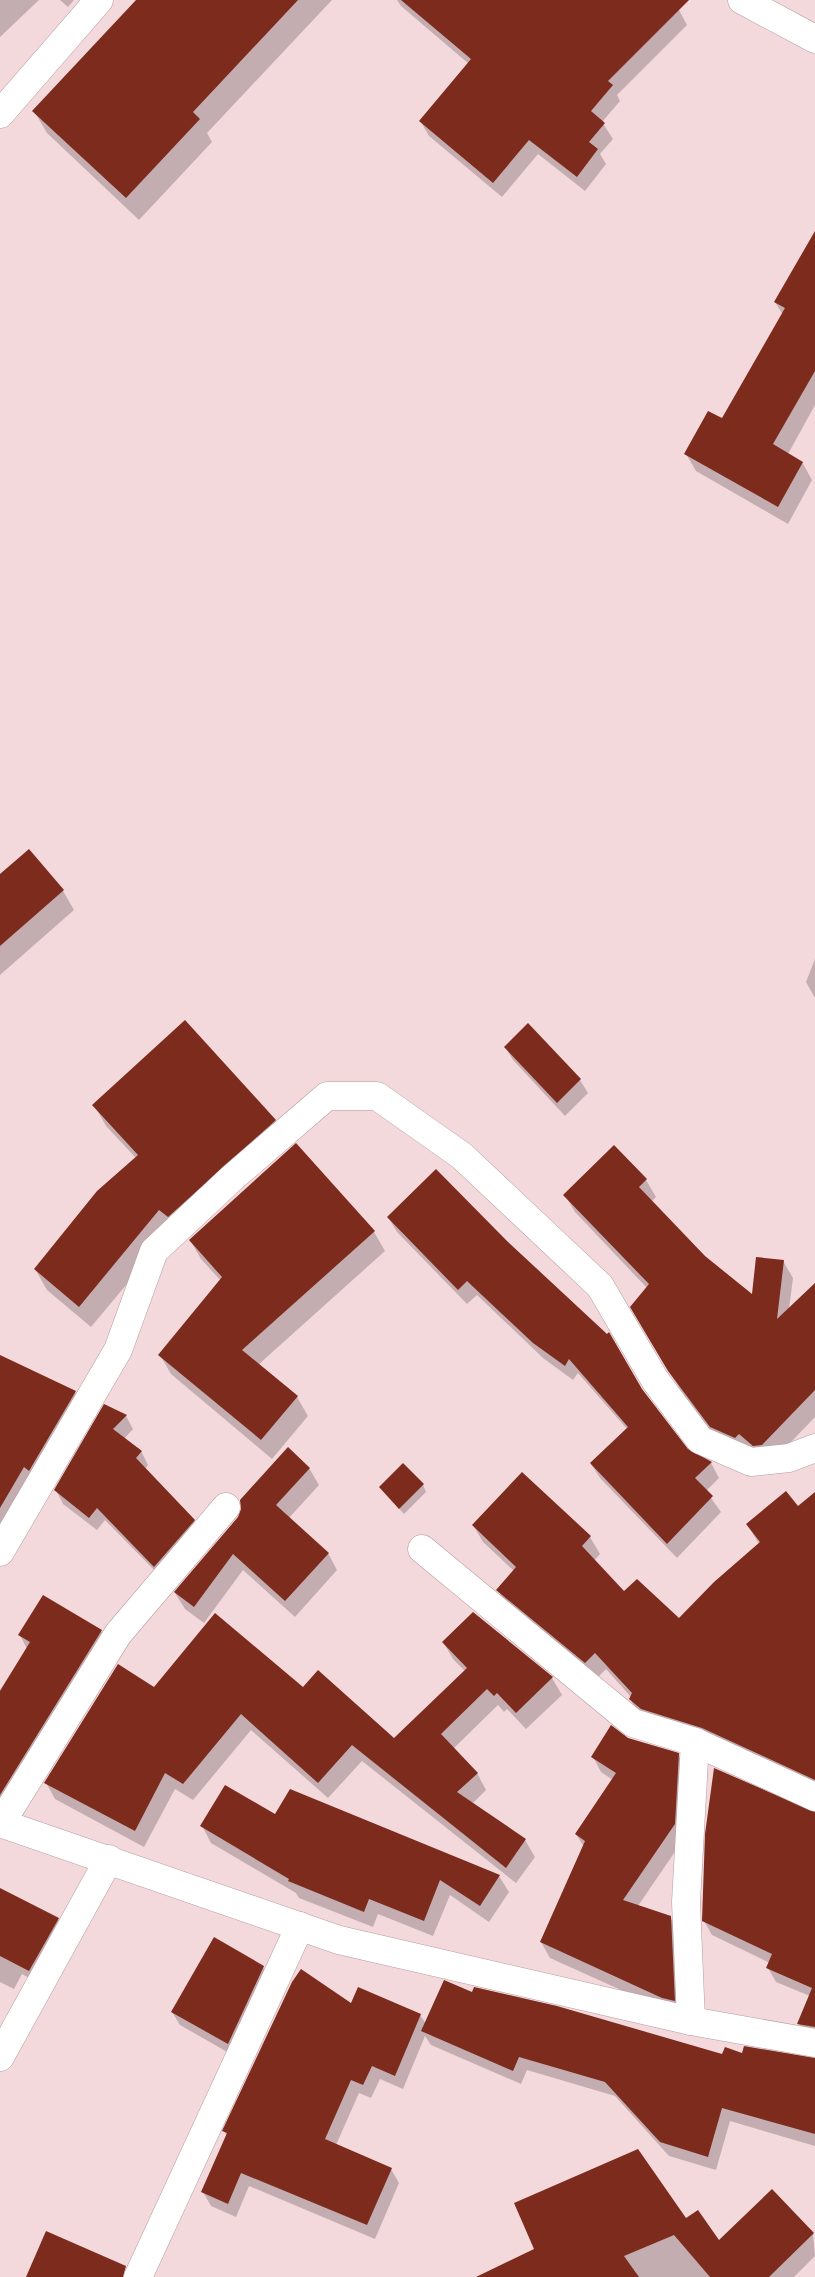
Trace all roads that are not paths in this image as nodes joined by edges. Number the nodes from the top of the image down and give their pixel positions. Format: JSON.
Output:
{"nodes":[{"id":1,"x":99,"y":0,"type":"edge"},
{"id":2,"x":742,"y":0,"type":"edge"},
{"id":3,"x":815,"y":39,"type":"edge"},
{"id":4,"x":0,"y":114,"type":"edge"},
{"id":5,"x":815,"y":1448,"type":"edge"},
{"id":6,"x":226,"y":1508,"type":"dead end"},
{"id":7,"x":422,"y":1549,"type":"dead end"},
{"id":8,"x":0,"y":1552,"type":"edge"},
{"id":9,"x":695,"y":1742,"type":"junction"},
{"id":10,"x":815,"y":1797,"type":"edge"},
{"id":11,"x":0,"y":1823,"type":"edge"},
{"id":12,"x":109,"y":1859,"type":"junction"},
{"id":13,"x":300,"y":1926,"type":"junction"},
{"id":14,"x":691,"y":2021,"type":"junction"},
{"id":15,"x":815,"y":2042,"type":"edge"},
{"id":16,"x":0,"y":2057,"type":"edge"},
{"id":17,"x":138,"y":2277,"type":"edge"}],
"edges":[{"from":1,"to":4,"type":"street"},
{"from":2,"to":3,"type":"street"},
{"from":5,"to":8,"type":"street"},
{"from":6,"to":11,"type":"street"},
{"from":7,"to":9,"type":"street"},
{"from":9,"to":10,"type":"street"},
{"from":9,"to":14,"type":"street"},
{"from":11,"to":12,"type":"street"},
{"from":12,"to":13,"type":"street"},
{"from":12,"to":16,"type":"street"},
{"from":13,"to":14,"type":"street"},
{"from":13,"to":17,"type":"street"},
{"from":14,"to":15,"type":"street"}]}
